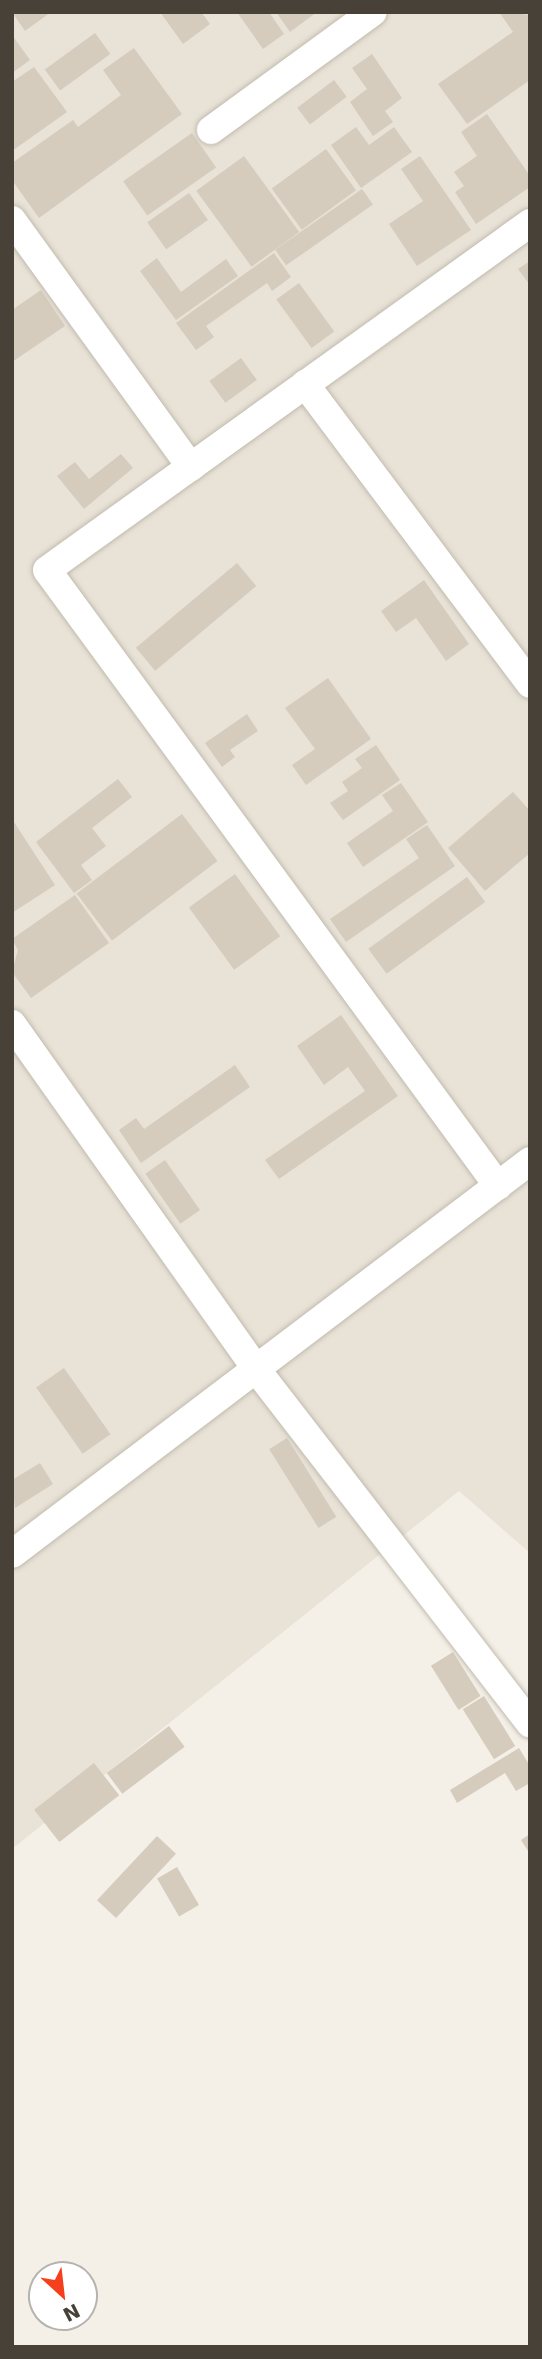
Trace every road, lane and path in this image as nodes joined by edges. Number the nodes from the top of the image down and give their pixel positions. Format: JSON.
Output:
{"nodes":[{"id":1,"x":373,"y":12,"type":"edge"},
{"id":2,"x":211,"y":130,"type":"dead end"},
{"id":3,"x":12,"y":220,"type":"edge"},
{"id":4,"x":530,"y":223,"type":"edge"},
{"id":5,"x":305,"y":384,"type":"junction"},
{"id":6,"x":191,"y":467,"type":"junction"},
{"id":7,"x":530,"y":684,"type":"edge"},
{"id":8,"x":12,"y":1024,"type":"edge"},
{"id":9,"x":530,"y":1161,"type":"edge"},
{"id":10,"x":498,"y":1186,"type":"junction"},
{"id":11,"x":256,"y":1369,"type":"junction"},
{"id":12,"x":12,"y":1554,"type":"edge"},
{"id":13,"x":530,"y":1723,"type":"edge"}],
"edges":[{"from":1,"to":2,"type":"street"},
{"from":3,"to":6,"type":"street"},
{"from":4,"to":5,"type":"street"},
{"from":5,"to":6,"type":"street"},
{"from":5,"to":7,"type":"street"},
{"from":6,"to":10,"type":"street"},
{"from":8,"to":11,"type":"street"},
{"from":9,"to":10,"type":"street"},
{"from":10,"to":11,"type":"street"},
{"from":11,"to":12,"type":"street"},
{"from":11,"to":13,"type":"street"}]}
